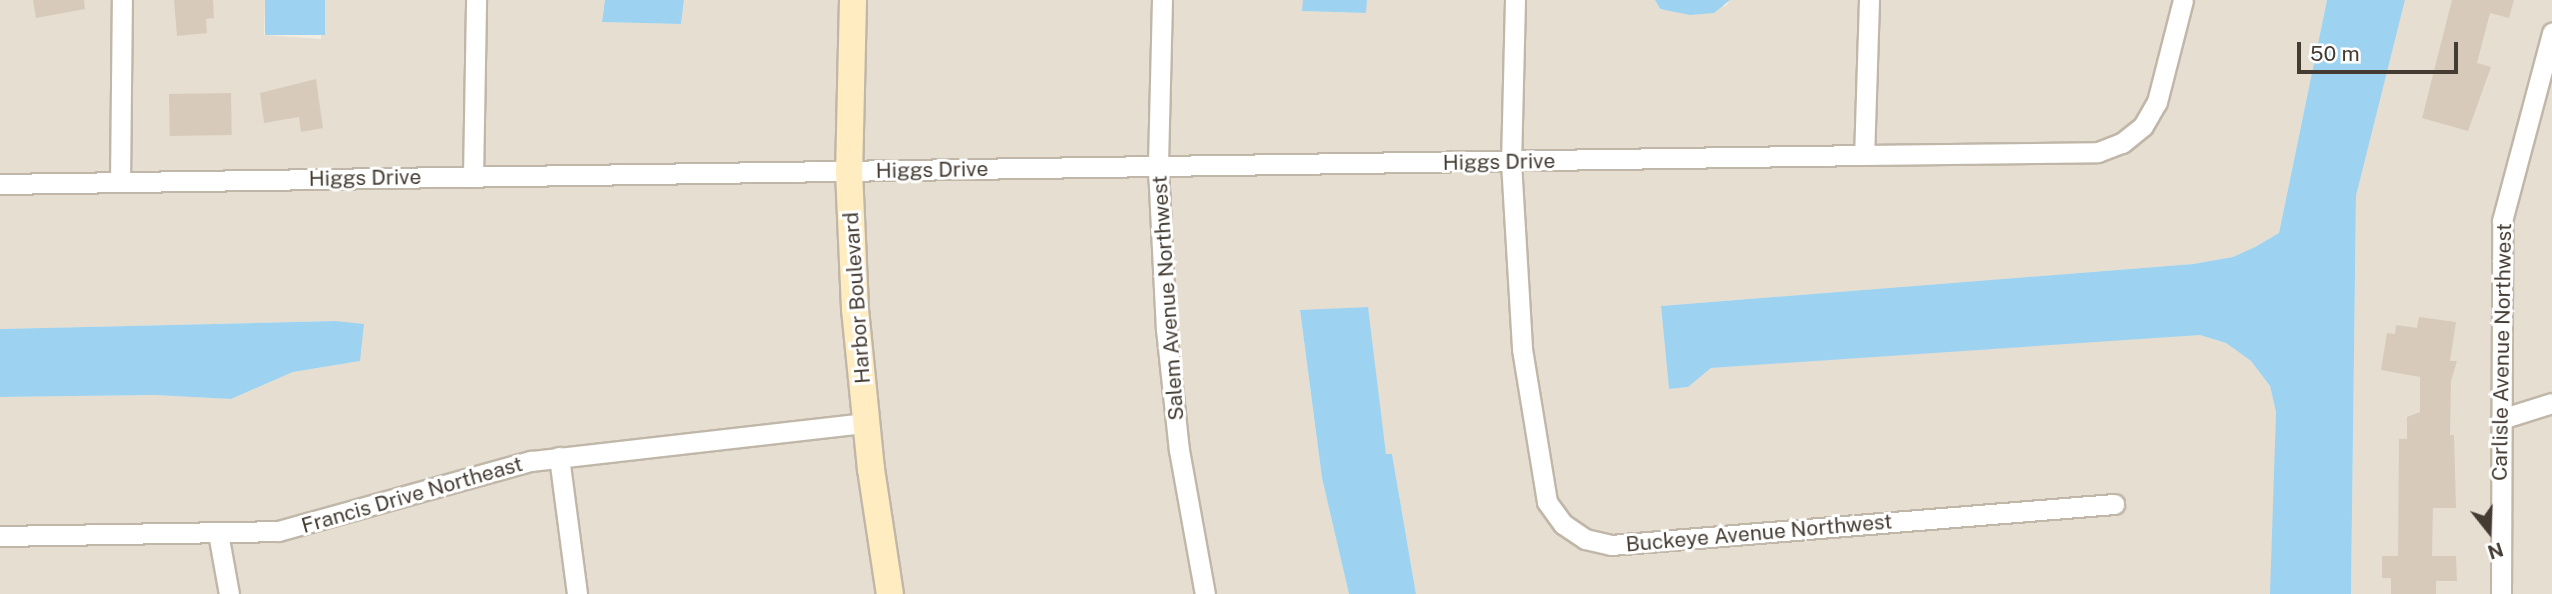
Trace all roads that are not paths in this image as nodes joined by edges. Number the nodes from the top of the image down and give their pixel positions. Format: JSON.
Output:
{"nodes":[{"id":1,"x":122,"y":0,"type":"edge"},
{"id":2,"x":475,"y":0,"type":"edge"},
{"id":3,"x":853,"y":0,"type":"edge"},
{"id":4,"x":1162,"y":0,"type":"edge"},
{"id":5,"x":1516,"y":0,"type":"edge"},
{"id":6,"x":1869,"y":0,"type":"edge"},
{"id":7,"x":2183,"y":0,"type":"edge"},
{"id":8,"x":2552,"y":33,"type":"edge"},
{"id":9,"x":1864,"y":155,"type":"junction"},
{"id":10,"x":1511,"y":162,"type":"junction"},
{"id":11,"x":1158,"y":167,"type":"junction"},
{"id":12,"x":849,"y":171,"type":"junction"},
{"id":13,"x":473,"y":177,"type":"junction"},
{"id":14,"x":120,"y":182,"type":"junction"},
{"id":15,"x":0,"y":184,"type":"edge"},
{"id":16,"x":2552,"y":403,"type":"edge"},
{"id":17,"x":2501,"y":419,"type":"junction"},
{"id":18,"x":865,"y":423,"type":"junction"},
{"id":19,"x":559,"y":457,"type":"junction"},
{"id":20,"x":2114,"y":504,"type":"dead end"},
{"id":21,"x":218,"y":533,"type":"junction"},
{"id":22,"x":0,"y":536,"type":"edge"},
{"id":23,"x":229,"y":594,"type":"edge"},
{"id":24,"x":578,"y":594,"type":"edge"},
{"id":25,"x":890,"y":594,"type":"edge"},
{"id":26,"x":1205,"y":594,"type":"edge"},
{"id":27,"x":2501,"y":594,"type":"edge"}],
"edges":[{"from":1,"to":14,"type":"street"},
{"from":2,"to":13,"type":"street"},
{"from":3,"to":12,"type":"street","name":"Harbor Boulevard"},
{"from":4,"to":11,"type":"street","name":"Salem Avenue Northwest"},
{"from":5,"to":10,"type":"street","name":"Buckeye Avenue Northwest"},
{"from":6,"to":9,"type":"street"},
{"from":7,"to":9,"type":"street","name":"Higgs Drive"},
{"from":8,"to":17,"type":"street","name":"Carlisle Avenue Northwest"},
{"from":9,"to":10,"type":"street","name":"Higgs Drive"},
{"from":10,"to":11,"type":"street","name":"Higgs Drive"},
{"from":10,"to":20,"type":"street","name":"Buckeye Avenue Northwest"},
{"from":11,"to":12,"type":"street","name":"Higgs Drive"},
{"from":11,"to":26,"type":"street","name":"Salem Avenue Northwest"},
{"from":12,"to":13,"type":"street","name":"Higgs Drive"},
{"from":12,"to":18,"type":"street","name":"Harbor Boulevard"},
{"from":13,"to":14,"type":"street","name":"Higgs Drive"},
{"from":14,"to":15,"type":"street","name":"Higgs Drive"},
{"from":16,"to":17,"type":"street"},
{"from":17,"to":27,"type":"street","name":"Carlisle Avenue Northwest"},
{"from":18,"to":19,"type":"street","name":"Francis Drive Northeast"},
{"from":18,"to":25,"type":"street","name":"Harbor Boulevard"},
{"from":19,"to":21,"type":"street","name":"Francis Drive Northeast"},
{"from":19,"to":24,"type":"street"},
{"from":21,"to":22,"type":"street","name":"Francis Drive Northeast"},
{"from":21,"to":23,"type":"street"}]}
